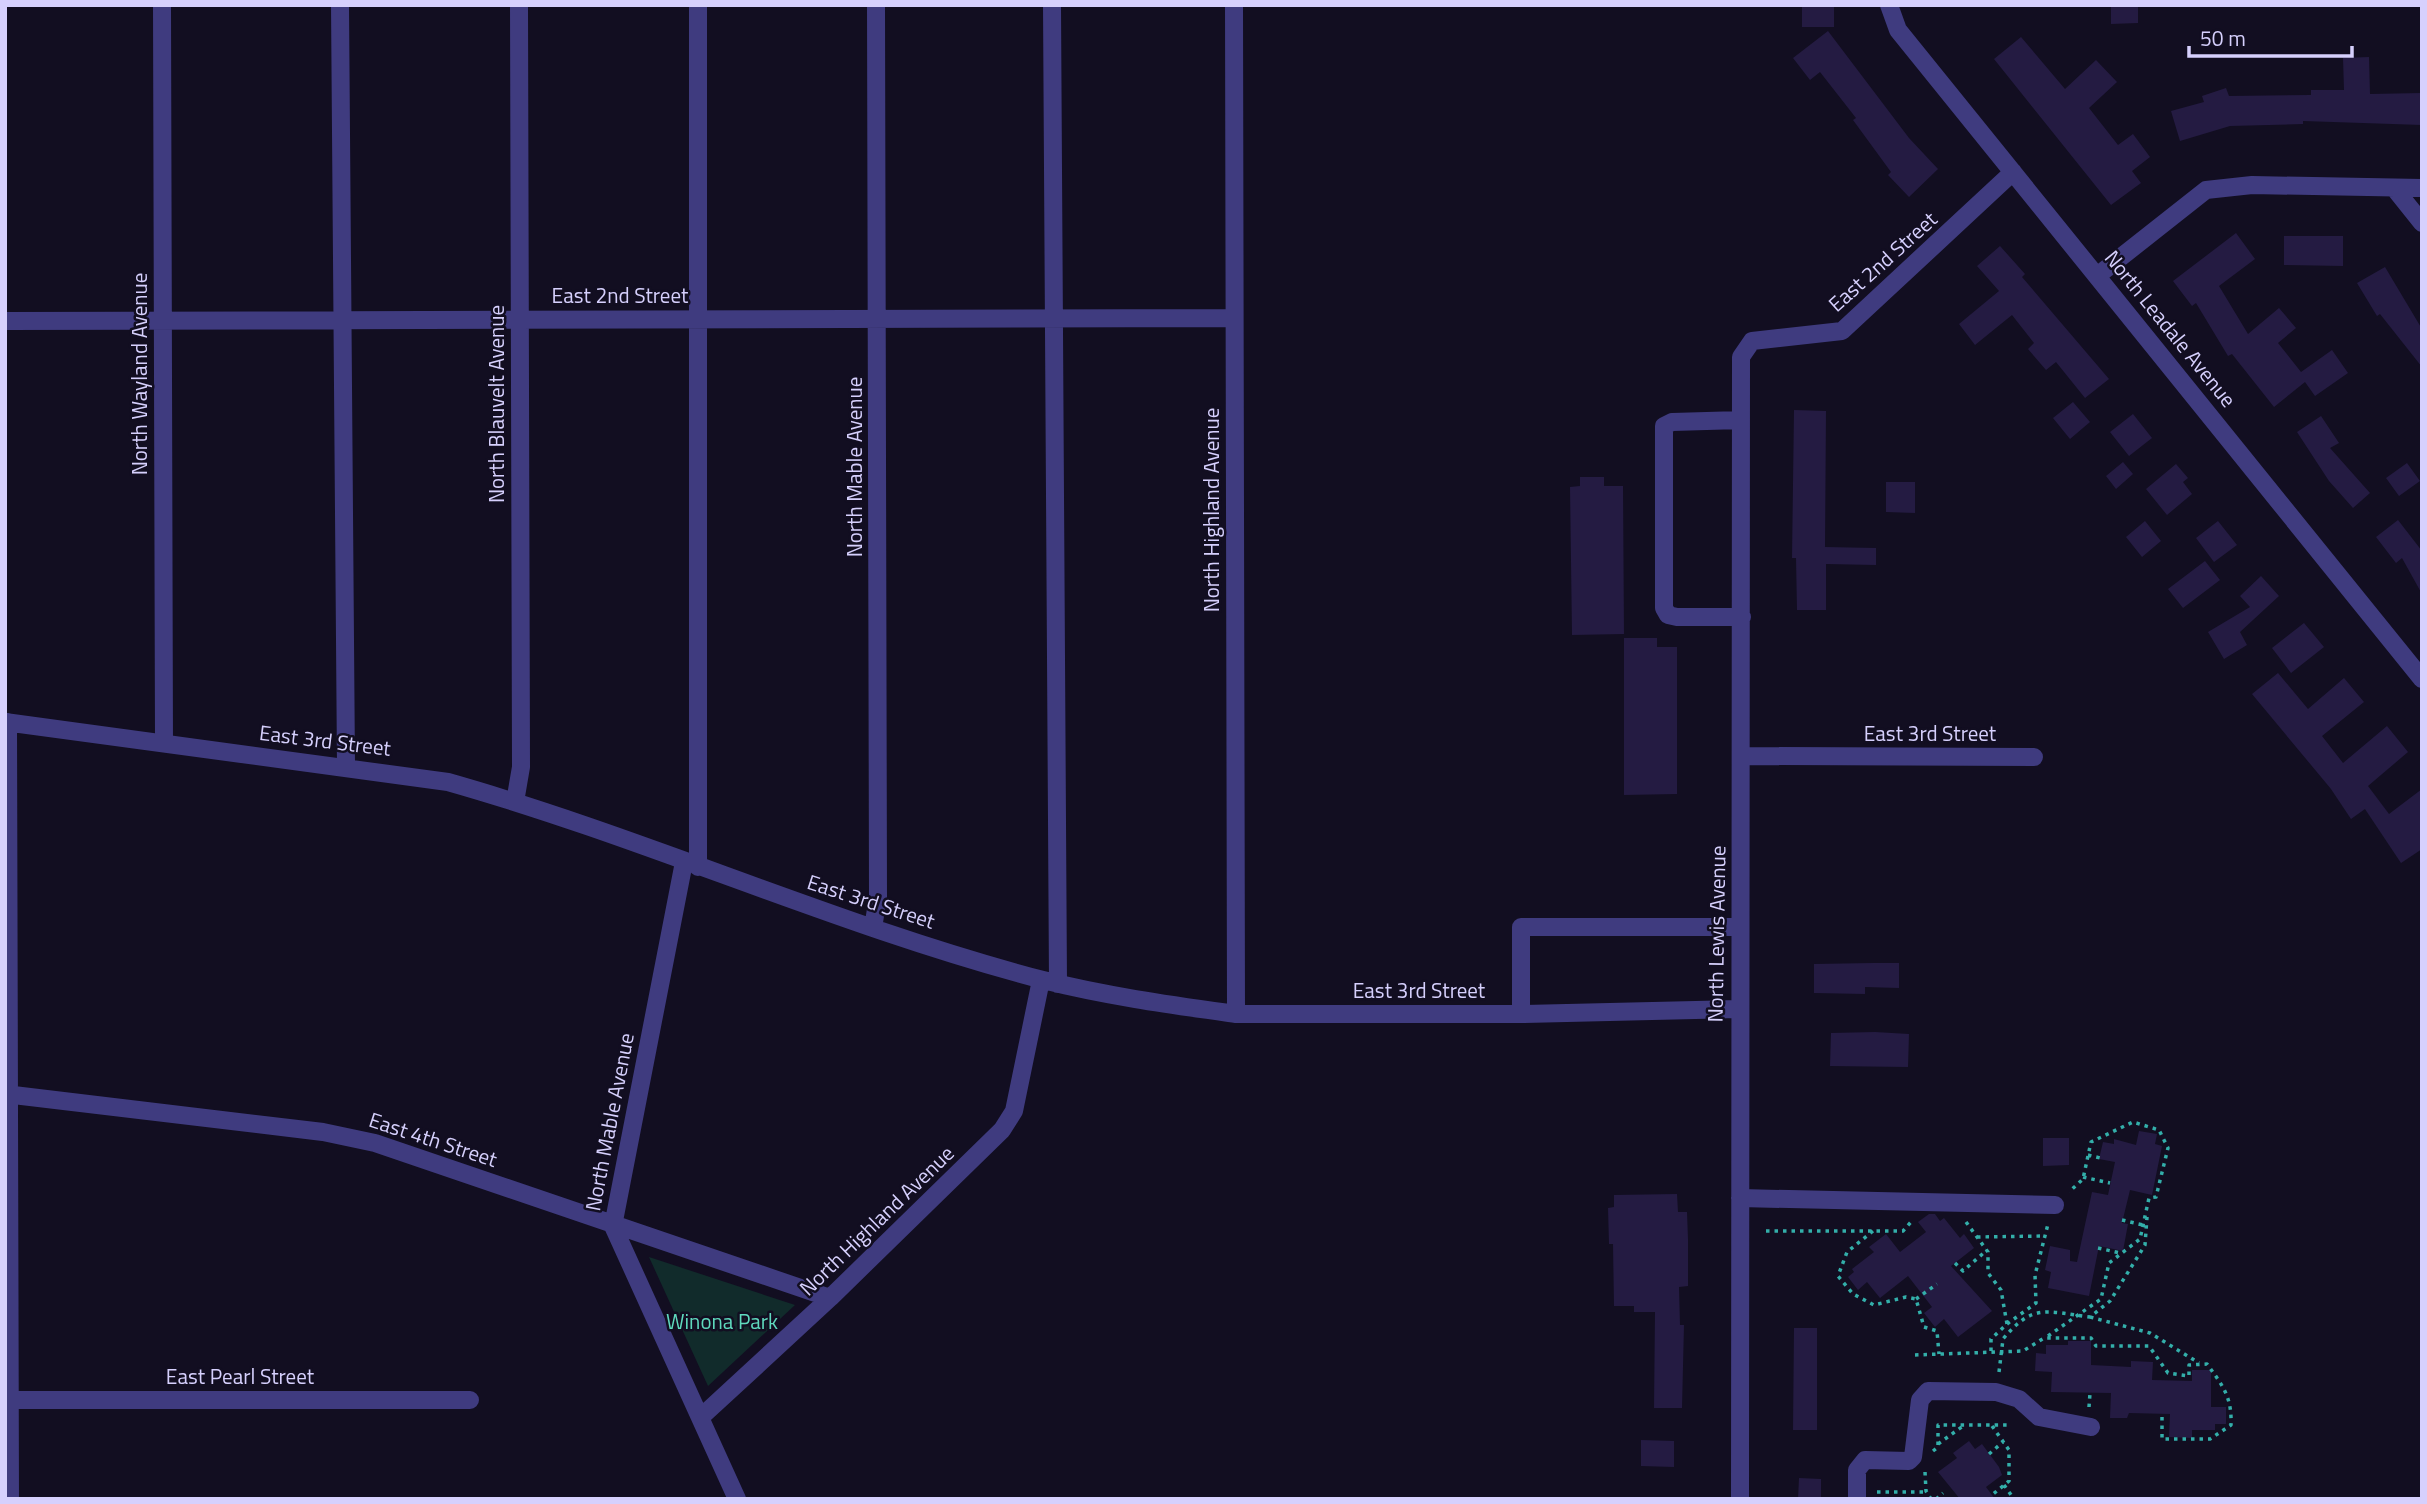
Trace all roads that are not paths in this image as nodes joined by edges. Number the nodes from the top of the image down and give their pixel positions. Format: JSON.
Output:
{"nodes":[{"id":1,"x":162,"y":5,"type":"edge"},
{"id":2,"x":340,"y":5,"type":"edge"},
{"id":3,"x":519,"y":5,"type":"edge"},
{"id":4,"x":698,"y":5,"type":"edge"},
{"id":5,"x":876,"y":5,"type":"edge"},
{"id":6,"x":1052,"y":5,"type":"edge"},
{"id":7,"x":1234,"y":5,"type":"edge"},
{"id":8,"x":1889,"y":5,"type":"edge"},
{"id":9,"x":2013,"y":172,"type":"junction"},
{"id":10,"x":2394,"y":188,"type":"junction"},
{"id":11,"x":2422,"y":188,"type":"edge"},
{"id":12,"x":2422,"y":223,"type":"edge"},
{"id":13,"x":2097,"y":276,"type":"junction"},
{"id":14,"x":1234,"y":318,"type":"junction"},
{"id":15,"x":520,"y":319,"type":"junction"},
{"id":16,"x":700,"y":319,"type":"junction"},
{"id":17,"x":877,"y":319,"type":"junction"},
{"id":18,"x":1054,"y":319,"type":"junction"},
{"id":19,"x":345,"y":320,"type":"junction"},
{"id":20,"x":5,"y":321,"type":"edge"},
{"id":21,"x":163,"y":321,"type":"junction"},
{"id":22,"x":1740,"y":369,"type":"joint"},
{"id":23,"x":1741,"y":419,"type":"junction"},
{"id":24,"x":1742,"y":617,"type":"junction"},
{"id":25,"x":2422,"y":679,"type":"edge"},
{"id":26,"x":7,"y":722,"type":"edge"},
{"id":27,"x":164,"y":743,"type":"junction"},
{"id":28,"x":1742,"y":756,"type":"junction"},
{"id":29,"x":2034,"y":757,"type":"dead end"},
{"id":30,"x":346,"y":767,"type":"junction"},
{"id":31,"x":515,"y":802,"type":"junction"},
{"id":32,"x":691,"y":865,"type":"junction"},
{"id":33,"x":1740,"y":927,"type":"junction"},
{"id":34,"x":873,"y":928,"type":"junction"},
{"id":35,"x":1050,"y":982,"type":"junction"},
{"id":36,"x":1738,"y":1009,"type":"junction"},
{"id":37,"x":1236,"y":1014,"type":"junction"},
{"id":38,"x":1521,"y":1014,"type":"junction"},
{"id":39,"x":6,"y":1094,"type":"edge"},
{"id":40,"x":1740,"y":1198,"type":"junction"},
{"id":41,"x":2054,"y":1205,"type":"road end"},
{"id":42,"x":613,"y":1226,"type":"junction"},
{"id":43,"x":7,"y":1297,"type":"edge"},
{"id":44,"x":830,"y":1298,"type":"junction"},
{"id":45,"x":9,"y":1400,"type":"junction"},
{"id":46,"x":470,"y":1400,"type":"dead end"},
{"id":47,"x":701,"y":1417,"type":"junction"},
{"id":48,"x":2091,"y":1427,"type":"dead end"},
{"id":49,"x":1857,"y":1495,"type":"edge"},
{"id":50,"x":10,"y":1499,"type":"edge"},
{"id":51,"x":737,"y":1499,"type":"edge"},
{"id":52,"x":1740,"y":1499,"type":"edge"}],
"edges":[{"from":1,"to":21,"type":"street","name":"North Wayland Avenue"},
{"from":2,"to":19,"type":"street"},
{"from":3,"to":15,"type":"street","name":"North Blauvelt Avenue"},
{"from":4,"to":16,"type":"street","name":"North Mable Avenue"},
{"from":5,"to":17,"type":"street","name":"North Mable Avenue"},
{"from":6,"to":18,"type":"street","name":"North Highland Avenue"},
{"from":7,"to":14,"type":"street","name":"North Highland Avenue"},
{"from":8,"to":9,"type":"street","name":"North Leadale Avenue"},
{"from":9,"to":13,"type":"street","name":"North Leadale Avenue"},
{"from":9,"to":22,"type":"street","name":"East 2nd Street"},
{"from":10,"to":11,"type":"street"},
{"from":10,"to":12,"type":"street"},
{"from":10,"to":13,"type":"street"},
{"from":13,"to":25,"type":"street","name":"North Leadale Avenue"},
{"from":14,"to":18,"type":"street","name":"East 2nd Street"},
{"from":14,"to":37,"type":"street","name":"North Highland Avenue"},
{"from":15,"to":16,"type":"street","name":"East 2nd Street"},
{"from":15,"to":19,"type":"street","name":"East 2nd Street"},
{"from":15,"to":31,"type":"street","name":"North Blauvelt Avenue"},
{"from":16,"to":17,"type":"street","name":"East 2nd Street"},
{"from":16,"to":32,"type":"street","name":"North Mable Avenue"},
{"from":17,"to":18,"type":"street","name":"East 2nd Street"},
{"from":17,"to":34,"type":"street","name":"North Mable Avenue"},
{"from":18,"to":35,"type":"street","name":"North Highland Avenue"},
{"from":19,"to":21,"type":"street","name":"East 2nd Street"},
{"from":19,"to":30,"type":"street"},
{"from":20,"to":21,"type":"street","name":"East 2nd Street"},
{"from":21,"to":27,"type":"street","name":"North Wayland Avenue"},
{"from":22,"to":23,"type":"street","name":"North Lewis Avenue"},
{"from":23,"to":24,"type":"street","name":"North Lewis Avenue"},
{"from":23,"to":24,"type":"street"},
{"from":24,"to":28,"type":"street","name":"North Lewis Avenue"},
{"from":26,"to":27,"type":"street","name":"East 3rd Street"},
{"from":26,"to":39,"type":"street"},
{"from":27,"to":30,"type":"street","name":"East 3rd Street"},
{"from":28,"to":29,"type":"street","name":"East 3rd Street"},
{"from":28,"to":33,"type":"street","name":"North Lewis Avenue"},
{"from":30,"to":31,"type":"street","name":"East 3rd Street"},
{"from":31,"to":32,"type":"street","name":"East 3rd Street"},
{"from":32,"to":34,"type":"street","name":"East 3rd Street"},
{"from":32,"to":42,"type":"street","name":"North Mable Avenue"},
{"from":33,"to":36,"type":"street","name":"North Lewis Avenue"},
{"from":33,"to":38,"type":"street"},
{"from":34,"to":35,"type":"street","name":"East 3rd Street"},
{"from":35,"to":37,"type":"street","name":"East 3rd Street"},
{"from":35,"to":44,"type":"street","name":"North Highland Avenue"},
{"from":36,"to":38,"type":"street","name":"East 3rd Street"},
{"from":36,"to":40,"type":"street","name":"North Lewis Avenue"},
{"from":37,"to":38,"type":"street","name":"East 3rd Street"},
{"from":39,"to":42,"type":"street","name":"East 4th Street"},
{"from":39,"to":43,"type":"street"},
{"from":40,"to":41,"type":"street"},
{"from":40,"to":52,"type":"street","name":"North Lewis Avenue"},
{"from":42,"to":44,"type":"street","name":"East 4th Street"},
{"from":42,"to":47,"type":"street","name":"North Mable Avenue"},
{"from":43,"to":45,"type":"street"},
{"from":44,"to":47,"type":"street","name":"North Highland Avenue"},
{"from":45,"to":46,"type":"street","name":"East Pearl Street"},
{"from":45,"to":50,"type":"street"},
{"from":47,"to":51,"type":"street"},
{"from":48,"to":49,"type":"street"}]}
